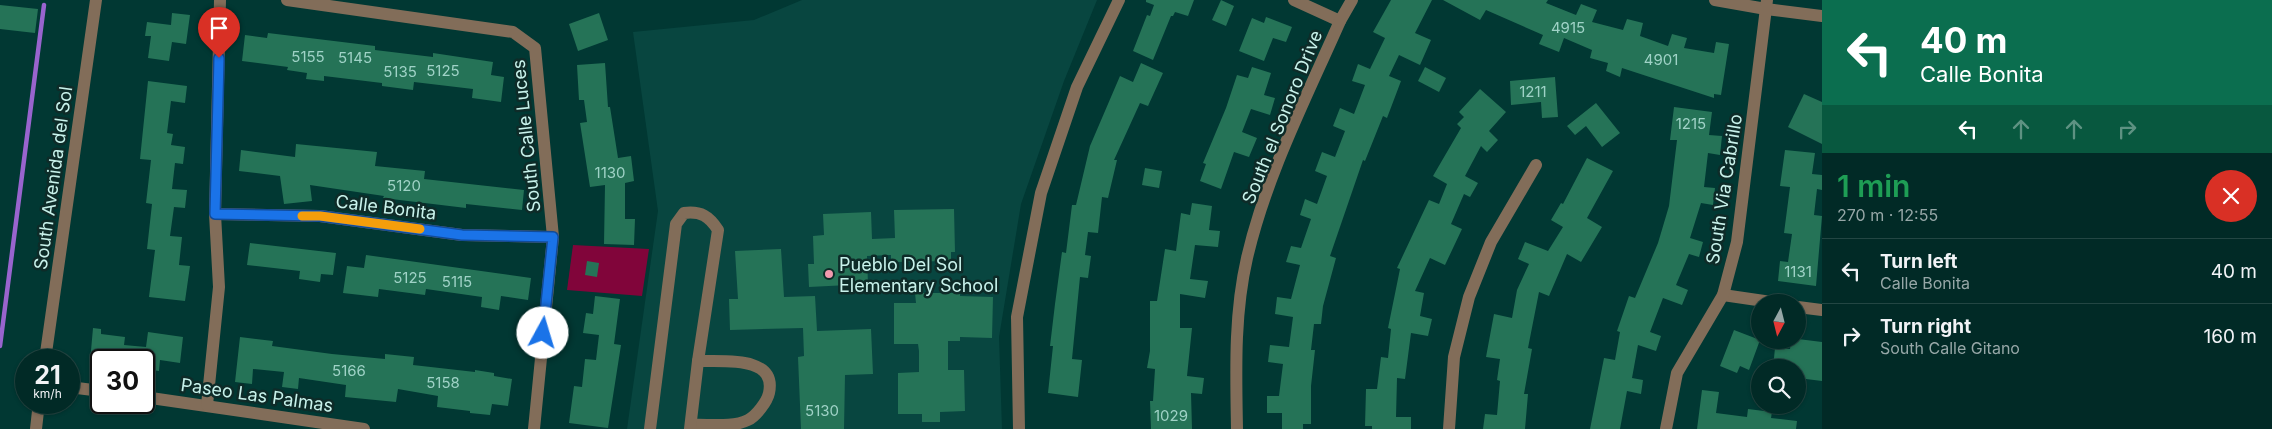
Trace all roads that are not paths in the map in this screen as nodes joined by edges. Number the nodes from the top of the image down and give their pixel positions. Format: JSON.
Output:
{"nodes":[{"id":1,"x":96,"y":0,"type":"edge"},
{"id":2,"x":220,"y":0,"type":"edge"},
{"id":3,"x":287,"y":0,"type":"edge"},
{"id":4,"x":1119,"y":0,"type":"edge"},
{"id":5,"x":1294,"y":0,"type":"edge"},
{"id":6,"x":1352,"y":0,"type":"edge"},
{"id":7,"x":1716,"y":0,"type":"edge"},
{"id":8,"x":1767,"y":5,"type":"edge"},
{"id":9,"x":1822,"y":16,"type":"edge"},
{"id":10,"x":1340,"y":21,"type":"junction"},
{"id":11,"x":1536,"y":165,"type":"dead end"},
{"id":12,"x":215,"y":214,"type":"junction"},
{"id":13,"x":553,"y":237,"type":"junction"},
{"id":14,"x":1723,"y":295,"type":"junction"},
{"id":15,"x":1751,"y":299,"type":"edge"},
{"id":16,"x":1806,"y":307,"type":"edge"},
{"id":17,"x":1822,"y":310,"type":"edge"},
{"id":18,"x":47,"y":349,"type":"edge"},
{"id":19,"x":698,"y":361,"type":"junction"},
{"id":20,"x":155,"y":398,"type":"edge"},
{"id":21,"x":207,"y":405,"type":"junction"},
{"id":22,"x":38,"y":414,"type":"edge"},
{"id":23,"x":690,"y":427,"type":"edge"},
{"id":24,"x":36,"y":429,"type":"edge"},
{"id":25,"x":364,"y":429,"type":"edge"},
{"id":26,"x":534,"y":429,"type":"edge"},
{"id":27,"x":650,"y":429,"type":"edge"},
{"id":28,"x":1020,"y":429,"type":"edge"},
{"id":29,"x":1237,"y":429,"type":"edge"},
{"id":30,"x":1449,"y":429,"type":"edge"},
{"id":31,"x":1666,"y":429,"type":"edge"}],
"edges":[{"from":1,"to":18,"type":"street","name":"South Avenida del Sol"},
{"from":2,"to":12,"type":"street"},
{"from":3,"to":13,"type":"street","name":"South Calle Luces"},
{"from":4,"to":28,"type":"street"},
{"from":5,"to":10,"type":"street"},
{"from":6,"to":10,"type":"street","name":"South el Sonoro Drive"},
{"from":7,"to":8,"type":"street"},
{"from":8,"to":9,"type":"street"},
{"from":8,"to":14,"type":"street","name":"South Via Cabrillo"},
{"from":10,"to":29,"type":"street","name":"South el Sonoro Drive"},
{"from":11,"to":30,"type":"street"},
{"from":12,"to":13,"type":"street","name":"Calle Bonita"},
{"from":12,"to":21,"type":"street"},
{"from":13,"to":26,"type":"street","name":"South Calle Luces"},
{"from":14,"to":15,"type":"street"},
{"from":14,"to":31,"type":"street","name":"South Via Cabrillo"},
{"from":16,"to":17,"type":"street"},
{"from":19,"to":23,"type":"street"},
{"from":19,"to":23,"type":"street"},
{"from":19,"to":27,"type":"street"},
{"from":20,"to":21,"type":"street","name":"Paseo Las Palmas"},
{"from":21,"to":25,"type":"street","name":"Paseo Las Palmas"},
{"from":22,"to":24,"type":"street"}]}
